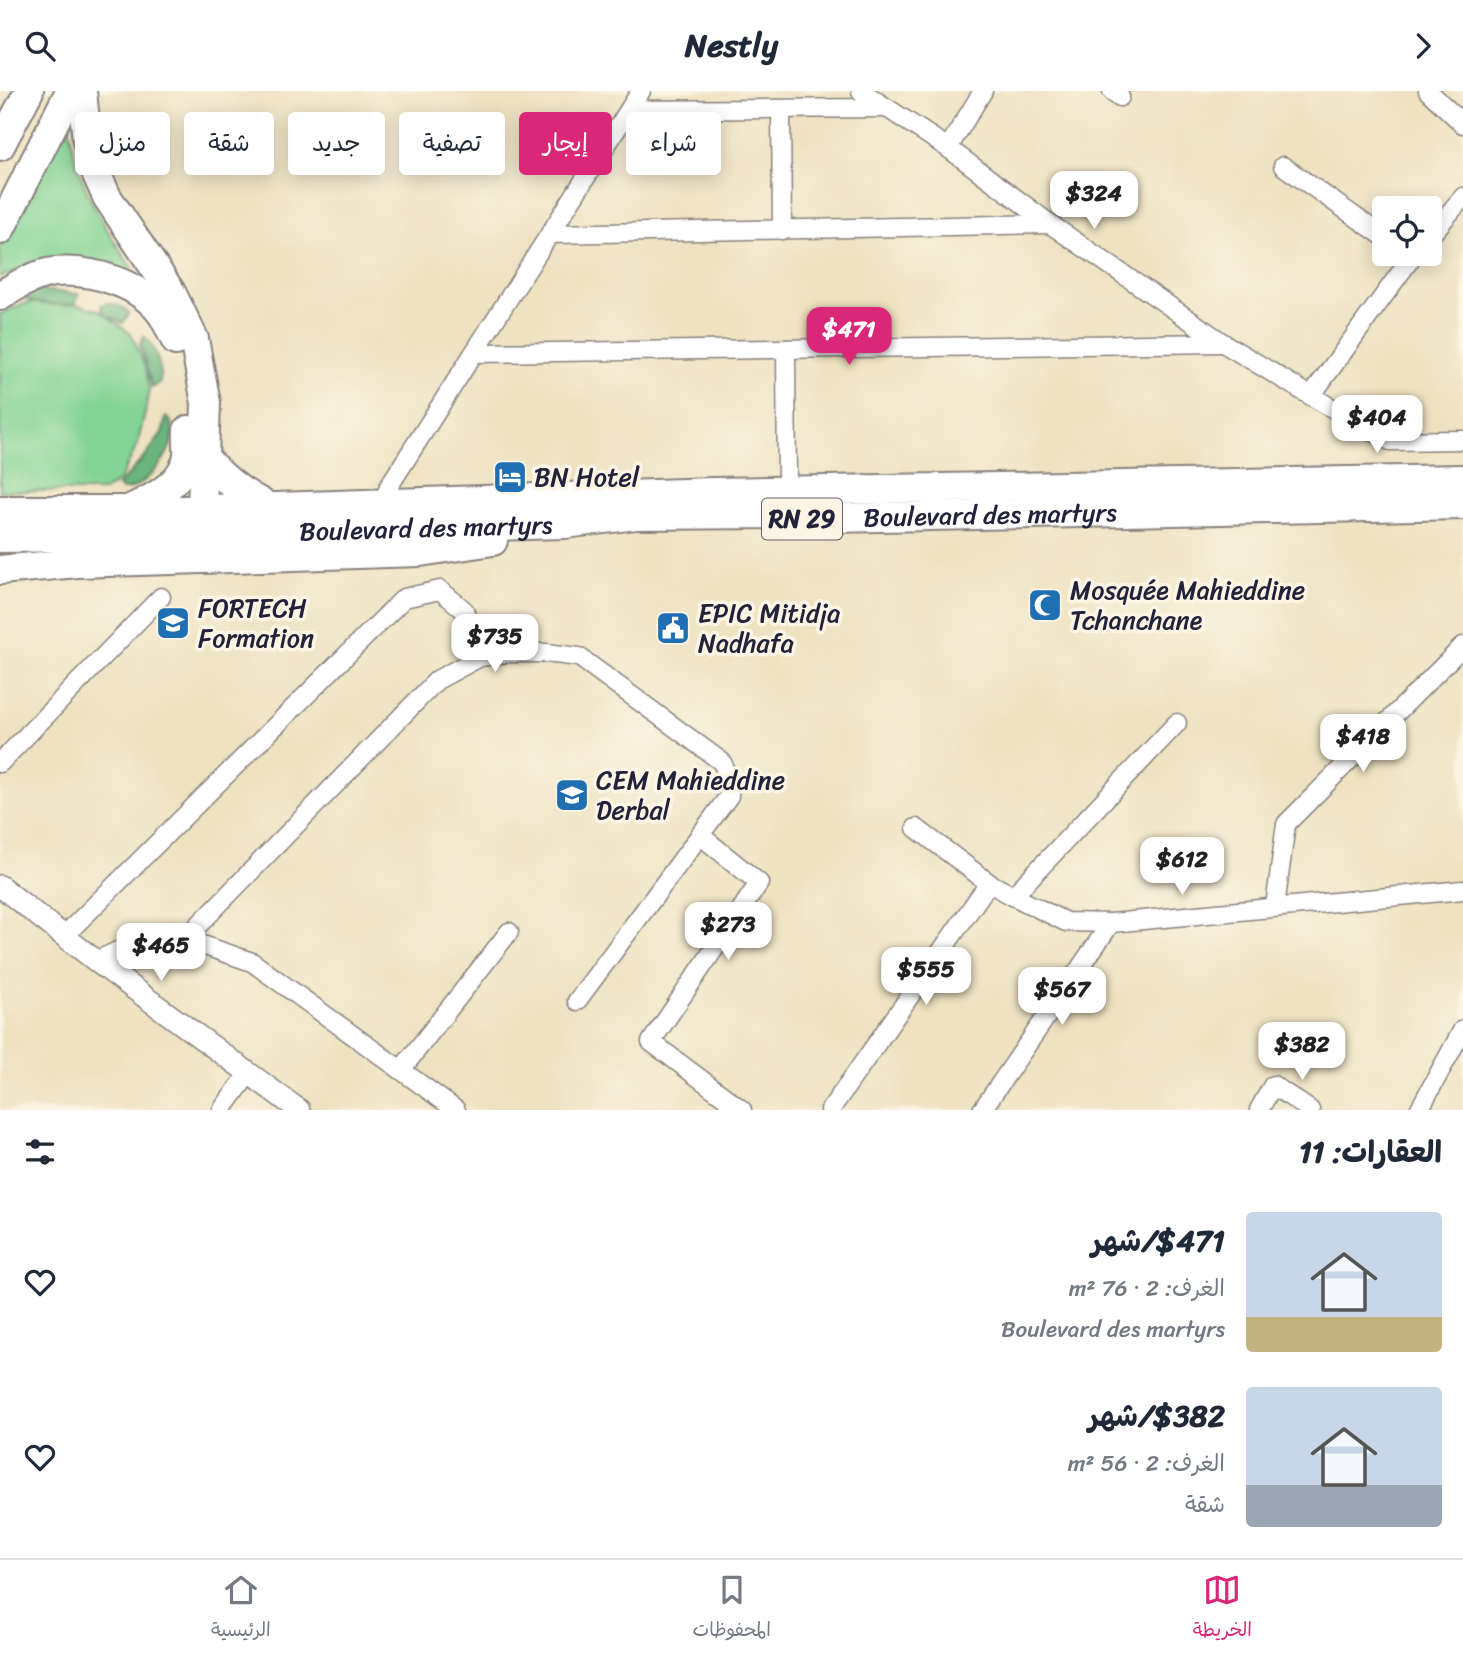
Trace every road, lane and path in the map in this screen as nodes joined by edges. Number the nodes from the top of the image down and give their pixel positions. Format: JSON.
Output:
{"nodes":[{"id":1,"x":21,"y":91,"type":"edge"},
{"id":2,"x":29,"y":91,"type":"edge"},
{"id":3,"x":70,"y":91,"type":"edge"},
{"id":4,"x":82,"y":91,"type":"edge"},
{"id":5,"x":641,"y":91,"type":"edge"},
{"id":6,"x":861,"y":91,"type":"edge"},
{"id":7,"x":983,"y":91,"type":"edge"},
{"id":8,"x":1428,"y":91,"type":"edge"},
{"id":9,"x":885,"y":108,"type":"junction"},
{"id":10,"x":781,"y":109,"type":"junction"},
{"id":11,"x":630,"y":110,"type":"junction"},
{"id":12,"x":0,"y":119,"type":"edge"},
{"id":13,"x":1463,"y":124,"type":"edge"},
{"id":14,"x":0,"y":146,"type":"edge"},
{"id":15,"x":948,"y":148,"type":"junction"},
{"id":16,"x":1283,"y":166,"type":"dead end"},
{"id":17,"x":1463,"y":197,"type":"edge"},
{"id":18,"x":1442,"y":222,"type":"edge"},
{"id":19,"x":1050,"y":225,"type":"junction"},
{"id":20,"x":1372,"y":229,"type":"edge"},
{"id":21,"x":0,"y":230,"type":"edge"},
{"id":22,"x":782,"y":230,"type":"junction"},
{"id":23,"x":551,"y":234,"type":"junction"},
{"id":24,"x":1403,"y":266,"type":"edge"},
{"id":25,"x":0,"y":296,"type":"edge"},
{"id":26,"x":1223,"y":343,"type":"junction"},
{"id":27,"x":786,"y":349,"type":"junction"},
{"id":28,"x":476,"y":353,"type":"junction"},
{"id":29,"x":1311,"y":396,"type":"junction"},
{"id":30,"x":1463,"y":440,"type":"edge"},
{"id":31,"x":196,"y":460,"type":"junction"},
{"id":32,"x":1463,"y":479,"type":"edge"},
{"id":33,"x":787,"y":491,"type":"junction"},
{"id":34,"x":384,"y":503,"type":"junction"},
{"id":35,"x":265,"y":505,"type":"junction"},
{"id":36,"x":1463,"y":505,"type":"edge"},
{"id":37,"x":131,"y":509,"type":"junction"},
{"id":38,"x":0,"y":510,"type":"edge"},
{"id":39,"x":195,"y":519,"type":"junction"},
{"id":40,"x":565,"y":524,"type":"junction"},
{"id":41,"x":0,"y":538,"type":"edge"},
{"id":42,"x":0,"y":570,"type":"edge"},
{"id":43,"x":161,"y":597,"type":"dead end"},
{"id":44,"x":1463,"y":646,"type":"edge"},
{"id":45,"x":480,"y":657,"type":"junction"},
{"id":46,"x":1177,"y":723,"type":"dead end"},
{"id":47,"x":0,"y":763,"type":"edge"},
{"id":48,"x":916,"y":828,"type":"dead end"},
{"id":49,"x":700,"y":835,"type":"junction"},
{"id":50,"x":989,"y":883,"type":"junction"},
{"id":51,"x":0,"y":886,"type":"edge"},
{"id":52,"x":1463,"y":890,"type":"edge"},
{"id":53,"x":1013,"y":896,"type":"junction"},
{"id":54,"x":1275,"y":907,"type":"junction"},
{"id":55,"x":1111,"y":923,"type":"junction"},
{"id":56,"x":509,"y":932,"type":"dead end"},
{"id":57,"x":64,"y":936,"type":"junction"},
{"id":58,"x":185,"y":939,"type":"junction"},
{"id":59,"x":96,"y":961,"type":"junction"},
{"id":60,"x":577,"y":1001,"type":"dead end"},
{"id":61,"x":1463,"y":1029,"type":"edge"},
{"id":62,"x":401,"y":1070,"type":"junction"},
{"id":63,"x":249,"y":1073,"type":"junction"},
{"id":64,"x":227,"y":1108,"type":"edge"},
{"id":65,"x":299,"y":1110,"type":"edge"},
{"id":66,"x":456,"y":1110,"type":"edge"},
{"id":67,"x":742,"y":1110,"type":"edge"},
{"id":68,"x":830,"y":1110,"type":"edge"},
{"id":69,"x":982,"y":1110,"type":"edge"},
{"id":70,"x":1259,"y":1110,"type":"edge"},
{"id":71,"x":1310,"y":1110,"type":"edge"},
{"id":72,"x":1419,"y":1110,"type":"edge"}],
"edges":[{"from":1,"to":12,"type":"highway"},
{"from":2,"to":14,"type":"highway"},
{"from":3,"to":21,"type":"highway"},
{"from":4,"to":31,"type":"highway"},
{"from":5,"to":11,"type":"street"},
{"from":6,"to":9,"type":"street"},
{"from":7,"to":15,"type":"street"},
{"from":8,"to":13,"type":"street"},
{"from":9,"to":10,"type":"street"},
{"from":9,"to":15,"type":"street"},
{"from":10,"to":11,"type":"street"},
{"from":10,"to":22,"type":"street"},
{"from":11,"to":23,"type":"street"},
{"from":15,"to":19,"type":"street"},
{"from":16,"to":20,"type":"street"},
{"from":17,"to":18,"type":"street"},
{"from":19,"to":22,"type":"street"},
{"from":19,"to":26,"type":"street"},
{"from":22,"to":23,"type":"street"},
{"from":23,"to":28,"type":"street"},
{"from":24,"to":29,"type":"street"},
{"from":25,"to":31,"type":"highway"},
{"from":26,"to":27,"type":"street"},
{"from":26,"to":29,"type":"street"},
{"from":27,"to":28,"type":"street"},
{"from":27,"to":33,"type":"street"},
{"from":28,"to":34,"type":"street"},
{"from":29,"to":30,"type":"street"},
{"from":31,"to":35,"type":"highway"},
{"from":31,"to":37,"type":"highway"},
{"from":31,"to":39,"type":"highway"},
{"from":32,"to":33,"type":"highway","name":"Boulevard des martyrs","number":"RN 29"},
{"from":33,"to":34,"type":"highway","name":"Boulevard des martyrs","number":"RN 29"},
{"from":34,"to":35,"type":"highway","name":"Boulevard des martyrs","number":"RN 29"},
{"from":35,"to":39,"type":"highway","name":"Boulevard des martyrs","number":"RN 29"},
{"from":36,"to":40,"type":"highway","name":"Boulevard des martyrs","number":"RN 29"},
{"from":37,"to":38,"type":"highway"},
{"from":37,"to":39,"type":"highway"},
{"from":39,"to":40,"type":"highway","name":"Boulevard des martyrs","number":"RN 29"},
{"from":39,"to":41,"type":"highway"},
{"from":40,"to":42,"type":"highway"},
{"from":43,"to":47,"type":"street"},
{"from":44,"to":54,"type":"street"},
{"from":45,"to":49,"type":"street"},
{"from":45,"to":57,"type":"street"},
{"from":45,"to":58,"type":"street"},
{"from":46,"to":53,"type":"street"},
{"from":48,"to":50,"type":"street"},
{"from":49,"to":60,"type":"street"},
{"from":49,"to":67,"type":"street"},
{"from":50,"to":53,"type":"street"},
{"from":50,"to":68,"type":"street"},
{"from":51,"to":57,"type":"street"},
{"from":52,"to":54,"type":"street"},
{"from":53,"to":55,"type":"street"},
{"from":54,"to":55,"type":"street"},
{"from":55,"to":69,"type":"street"},
{"from":56,"to":62,"type":"street"},
{"from":57,"to":59,"type":"street"},
{"from":58,"to":59,"type":"street"},
{"from":58,"to":62,"type":"street"},
{"from":59,"to":63,"type":"street"},
{"from":61,"to":72,"type":"street"},
{"from":62,"to":66,"type":"street"},
{"from":63,"to":64,"type":"street"},
{"from":63,"to":65,"type":"street"},
{"from":70,"to":71,"type":"street"}]}
